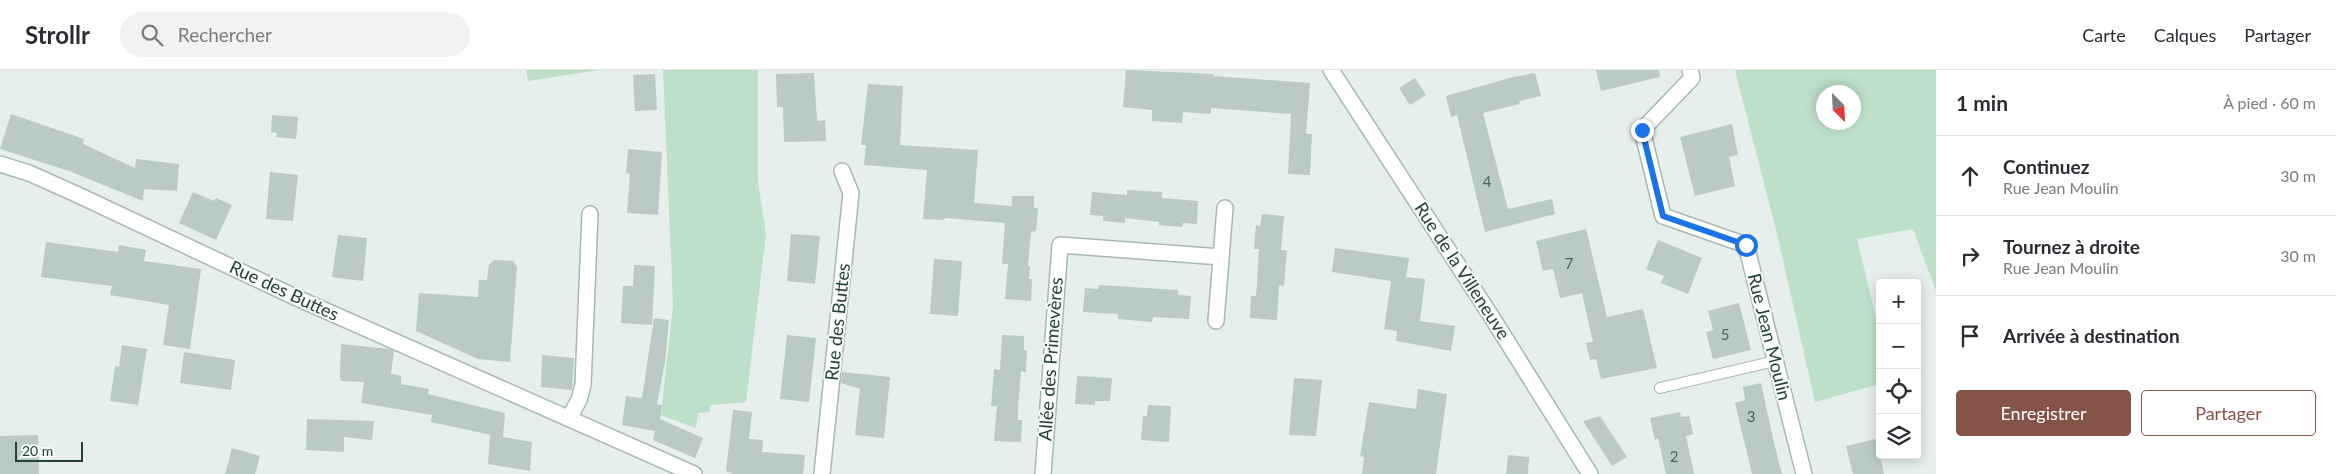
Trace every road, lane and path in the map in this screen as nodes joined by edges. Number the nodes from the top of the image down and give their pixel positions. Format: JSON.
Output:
{"nodes":[{"id":1,"x":1331,"y":70,"type":"edge"},
{"id":2,"x":1690,"y":70,"type":"edge"},
{"id":3,"x":0,"y":164,"type":"edge"},
{"id":4,"x":842,"y":171,"type":"dead end"},
{"id":5,"x":1224,"y":208,"type":"dead end"},
{"id":6,"x":590,"y":214,"type":"dead end"},
{"id":7,"x":1221,"y":257,"type":"junction"},
{"id":8,"x":1216,"y":321,"type":"dead end"},
{"id":9,"x":1775,"y":361,"type":"junction"},
{"id":10,"x":1660,"y":388,"type":"dead end"},
{"id":11,"x":569,"y":418,"type":"junction"},
{"id":12,"x":694,"y":474,"type":"edge"},
{"id":13,"x":822,"y":474,"type":"edge"},
{"id":14,"x":1042,"y":474,"type":"edge"},
{"id":15,"x":1590,"y":474,"type":"edge"},
{"id":16,"x":1804,"y":474,"type":"edge"}],
"edges":[{"from":1,"to":15,"type":"street","name":"Rue de la Villeneuve"},
{"from":2,"to":9,"type":"street","name":"Rue Jean Moulin"},
{"from":3,"to":11,"type":"street","name":"Rue des Buttes"},
{"from":4,"to":13,"type":"street","name":"Rue des Buttes"},
{"from":5,"to":7,"type":"street"},
{"from":6,"to":11,"type":"street"},
{"from":7,"to":8,"type":"street"},
{"from":7,"to":14,"type":"street","name":"Allée des Primevères"},
{"from":9,"to":10,"type":"lane"},
{"from":9,"to":16,"type":"street","name":"Rue Jean Moulin"},
{"from":11,"to":12,"type":"street","name":"Rue des Buttes"}]}
